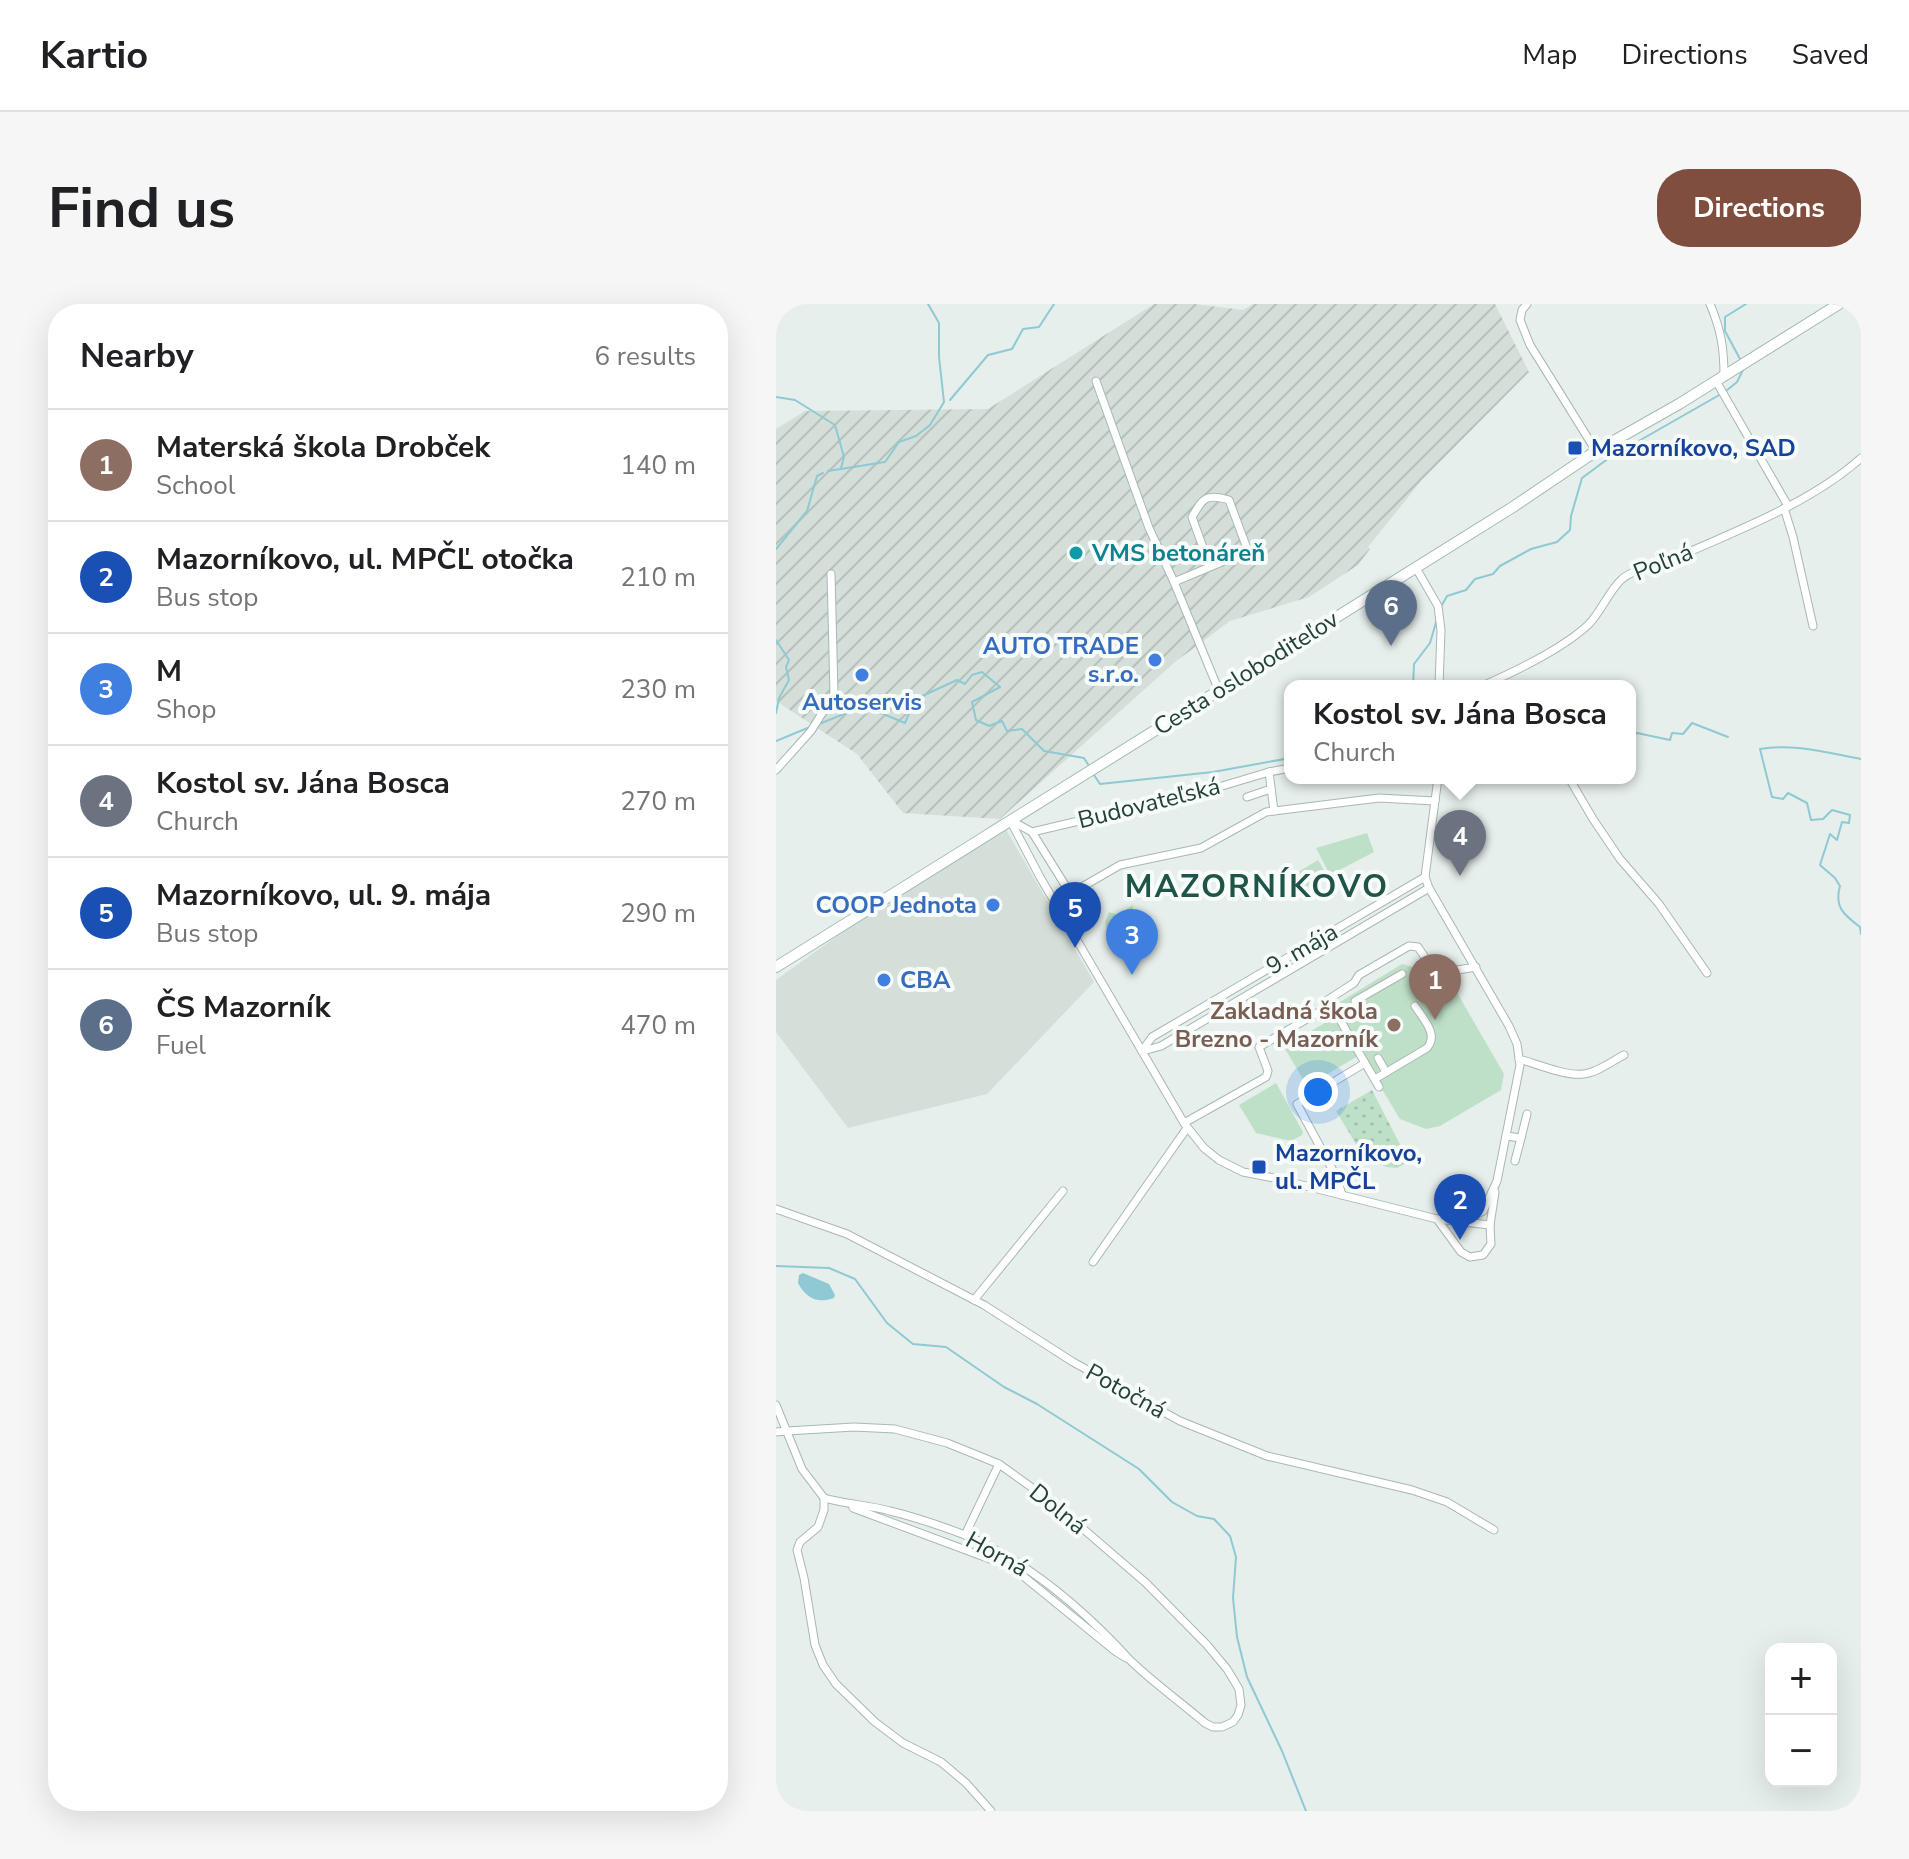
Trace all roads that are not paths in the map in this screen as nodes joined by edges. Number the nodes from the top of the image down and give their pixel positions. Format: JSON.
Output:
{"nodes":[{"id":1,"x":1527,"y":304,"type":"edge"},
{"id":2,"x":1710,"y":304,"type":"edge"},
{"id":3,"x":1839,"y":304,"type":"edge"},
{"id":4,"x":1720,"y":379,"type":"junction"},
{"id":5,"x":1096,"y":381,"type":"dead end"},
{"id":6,"x":1596,"y":451,"type":"junction"},
{"id":7,"x":1861,"y":458,"type":"edge"},
{"id":8,"x":1786,"y":507,"type":"junction"},
{"id":9,"x":1210,"y":567,"type":"junction"},
{"id":10,"x":1416,"y":568,"type":"junction"},
{"id":11,"x":831,"y":574,"type":"dead end"},
{"id":12,"x":1174,"y":582,"type":"junction"},
{"id":13,"x":1813,"y":626,"type":"dead end"},
{"id":14,"x":1439,"y":680,"type":"edge"},
{"id":15,"x":1493,"y":680,"type":"edge"},
{"id":16,"x":1219,"y":691,"type":"junction"},
{"id":17,"x":1284,"y":769,"type":"edge"},
{"id":18,"x":776,"y":770,"type":"edge"},
{"id":19,"x":1269,"y":772,"type":"junction"},
{"id":20,"x":1437,"y":784,"type":"edge"},
{"id":21,"x":1573,"y":784,"type":"edge"},
{"id":22,"x":1271,"y":789,"type":"junction"},
{"id":23,"x":1247,"y":797,"type":"dead end"},
{"id":24,"x":1435,"y":801,"type":"junction"},
{"id":25,"x":1274,"y":811,"type":"junction"},
{"id":26,"x":1010,"y":820,"type":"junction"},
{"id":27,"x":1032,"y":832,"type":"junction"},
{"id":28,"x":1425,"y":877,"type":"junction"},
{"id":29,"x":1429,"y":888,"type":"junction"},
{"id":30,"x":1070,"y":893,"type":"junction"},
{"id":31,"x":1056,"y":902,"type":"junction"},
{"id":32,"x":776,"y":967,"type":"edge"},
{"id":33,"x":1476,"y":967,"type":"junction"},
{"id":34,"x":1707,"y":973,"type":"dead end"},
{"id":35,"x":1402,"y":974,"type":"dead end"},
{"id":36,"x":1415,"y":1006,"type":"dead end"},
{"id":37,"x":1142,"y":1051,"type":"junction"},
{"id":38,"x":1624,"y":1055,"type":"dead end"},
{"id":39,"x":1378,"y":1058,"type":"dead end"},
{"id":40,"x":1519,"y":1059,"type":"junction"},
{"id":41,"x":1365,"y":1063,"type":"junction"},
{"id":42,"x":1386,"y":1072,"type":"junction"},
{"id":43,"x":1375,"y":1079,"type":"junction"},
{"id":44,"x":1379,"y":1087,"type":"dead end"},
{"id":45,"x":1527,"y":1114,"type":"dead end"},
{"id":46,"x":1186,"y":1126,"type":"junction"},
{"id":47,"x":1506,"y":1136,"type":"junction"},
{"id":48,"x":1521,"y":1138,"type":"junction"},
{"id":49,"x":1515,"y":1161,"type":"dead end"},
{"id":50,"x":1497,"y":1181,"type":"junction"},
{"id":51,"x":1063,"y":1191,"type":"dead end"},
{"id":52,"x":1342,"y":1195,"type":"junction"},
{"id":53,"x":776,"y":1209,"type":"edge"},
{"id":54,"x":1437,"y":1219,"type":"junction"},
{"id":55,"x":1463,"y":1221,"type":"junction"},
{"id":56,"x":1490,"y":1225,"type":"junction"},
{"id":57,"x":1093,"y":1262,"type":"dead end"},
{"id":58,"x":974,"y":1300,"type":"junction"},
{"id":59,"x":776,"y":1405,"type":"edge"},
{"id":60,"x":787,"y":1431,"type":"junction"},
{"id":61,"x":776,"y":1432,"type":"edge"},
{"id":62,"x":999,"y":1464,"type":"junction"},
{"id":63,"x":824,"y":1498,"type":"junction"},
{"id":64,"x":835,"y":1501,"type":"junction"},
{"id":65,"x":1494,"y":1530,"type":"dead end"},
{"id":66,"x":965,"y":1535,"type":"junction"},
{"id":67,"x":1131,"y":1661,"type":"junction"},
{"id":68,"x":1233,"y":1722,"type":"joint"},
{"id":69,"x":991,"y":1811,"type":"edge"}],
"edges":[{"from":1,"to":6,"type":"street"},
{"from":2,"to":4,"type":"street"},
{"from":3,"to":4,"type":"main road","name":"Cesta osloboditeľov"},
{"from":4,"to":6,"type":"main road","name":"Cesta osloboditeľov"},
{"from":4,"to":8,"type":"street"},
{"from":5,"to":12,"type":"street"},
{"from":6,"to":10,"type":"main road","name":"Cesta osloboditeľov"},
{"from":7,"to":8,"type":"street","name":"Poľná"},
{"from":8,"to":13,"type":"street"},
{"from":8,"to":15,"type":"street","name":"Poľná"},
{"from":9,"to":9,"type":"street"},
{"from":9,"to":12,"type":"street"},
{"from":10,"to":14,"type":"street"},
{"from":10,"to":16,"type":"main road","name":"Cesta osloboditeľov"},
{"from":11,"to":18,"type":"street"},
{"from":12,"to":16,"type":"street"},
{"from":16,"to":26,"type":"main road","name":"Cesta osloboditeľov"},
{"from":17,"to":19,"type":"street","name":"Budovateľská"},
{"from":19,"to":22,"type":"street"},
{"from":19,"to":27,"type":"street","name":"Budovateľská"},
{"from":20,"to":24,"type":"street"},
{"from":21,"to":34,"type":"street"},
{"from":22,"to":23,"type":"street"},
{"from":22,"to":25,"type":"street"},
{"from":24,"to":25,"type":"street"},
{"from":24,"to":28,"type":"street"},
{"from":25,"to":30,"type":"street"},
{"from":26,"to":27,"type":"street"},
{"from":26,"to":31,"type":"street"},
{"from":26,"to":32,"type":"main road","name":"Cesta osloboditeľov"},
{"from":27,"to":30,"type":"street"},
{"from":28,"to":29,"type":"street"},
{"from":28,"to":37,"type":"street","name":"9. mája"},
{"from":29,"to":33,"type":"street"},
{"from":29,"to":37,"type":"street"},
{"from":30,"to":31,"type":"street"},
{"from":31,"to":37,"type":"street"},
{"from":33,"to":40,"type":"street"},
{"from":33,"to":46,"type":"street"},
{"from":35,"to":41,"type":"street"},
{"from":36,"to":42,"type":"street"},
{"from":37,"to":46,"type":"street"},
{"from":38,"to":40,"type":"street"},
{"from":39,"to":42,"type":"street"},
{"from":40,"to":47,"type":"street"},
{"from":41,"to":43,"type":"street"},
{"from":41,"to":52,"type":"street"},
{"from":42,"to":43,"type":"street"},
{"from":43,"to":44,"type":"street"},
{"from":45,"to":48,"type":"street"},
{"from":46,"to":52,"type":"street"},
{"from":46,"to":57,"type":"street"},
{"from":47,"to":48,"type":"street"},
{"from":47,"to":50,"type":"street"},
{"from":48,"to":49,"type":"street"},
{"from":50,"to":55,"type":"street"},
{"from":50,"to":56,"type":"street"},
{"from":51,"to":58,"type":"street"},
{"from":52,"to":54,"type":"street"},
{"from":53,"to":58,"type":"street","name":"Potočná"},
{"from":54,"to":55,"type":"street"},
{"from":54,"to":56,"type":"street"},
{"from":55,"to":56,"type":"street"},
{"from":58,"to":65,"type":"street","name":"Potočná"},
{"from":59,"to":60,"type":"street"},
{"from":60,"to":61,"type":"street","name":"Dolná"},
{"from":60,"to":62,"type":"street","name":"Dolná"},
{"from":60,"to":63,"type":"street"},
{"from":62,"to":66,"type":"street"},
{"from":62,"to":68,"type":"street","name":"Dolná"},
{"from":63,"to":64,"type":"street","name":"Horná"},
{"from":63,"to":69,"type":"street"},
{"from":64,"to":66,"type":"street","name":"Horná"},
{"from":64,"to":67,"type":"street","name":"Horná"},
{"from":66,"to":67,"type":"street","name":"Horná"},
{"from":67,"to":68,"type":"street","name":"Horná"}]}
